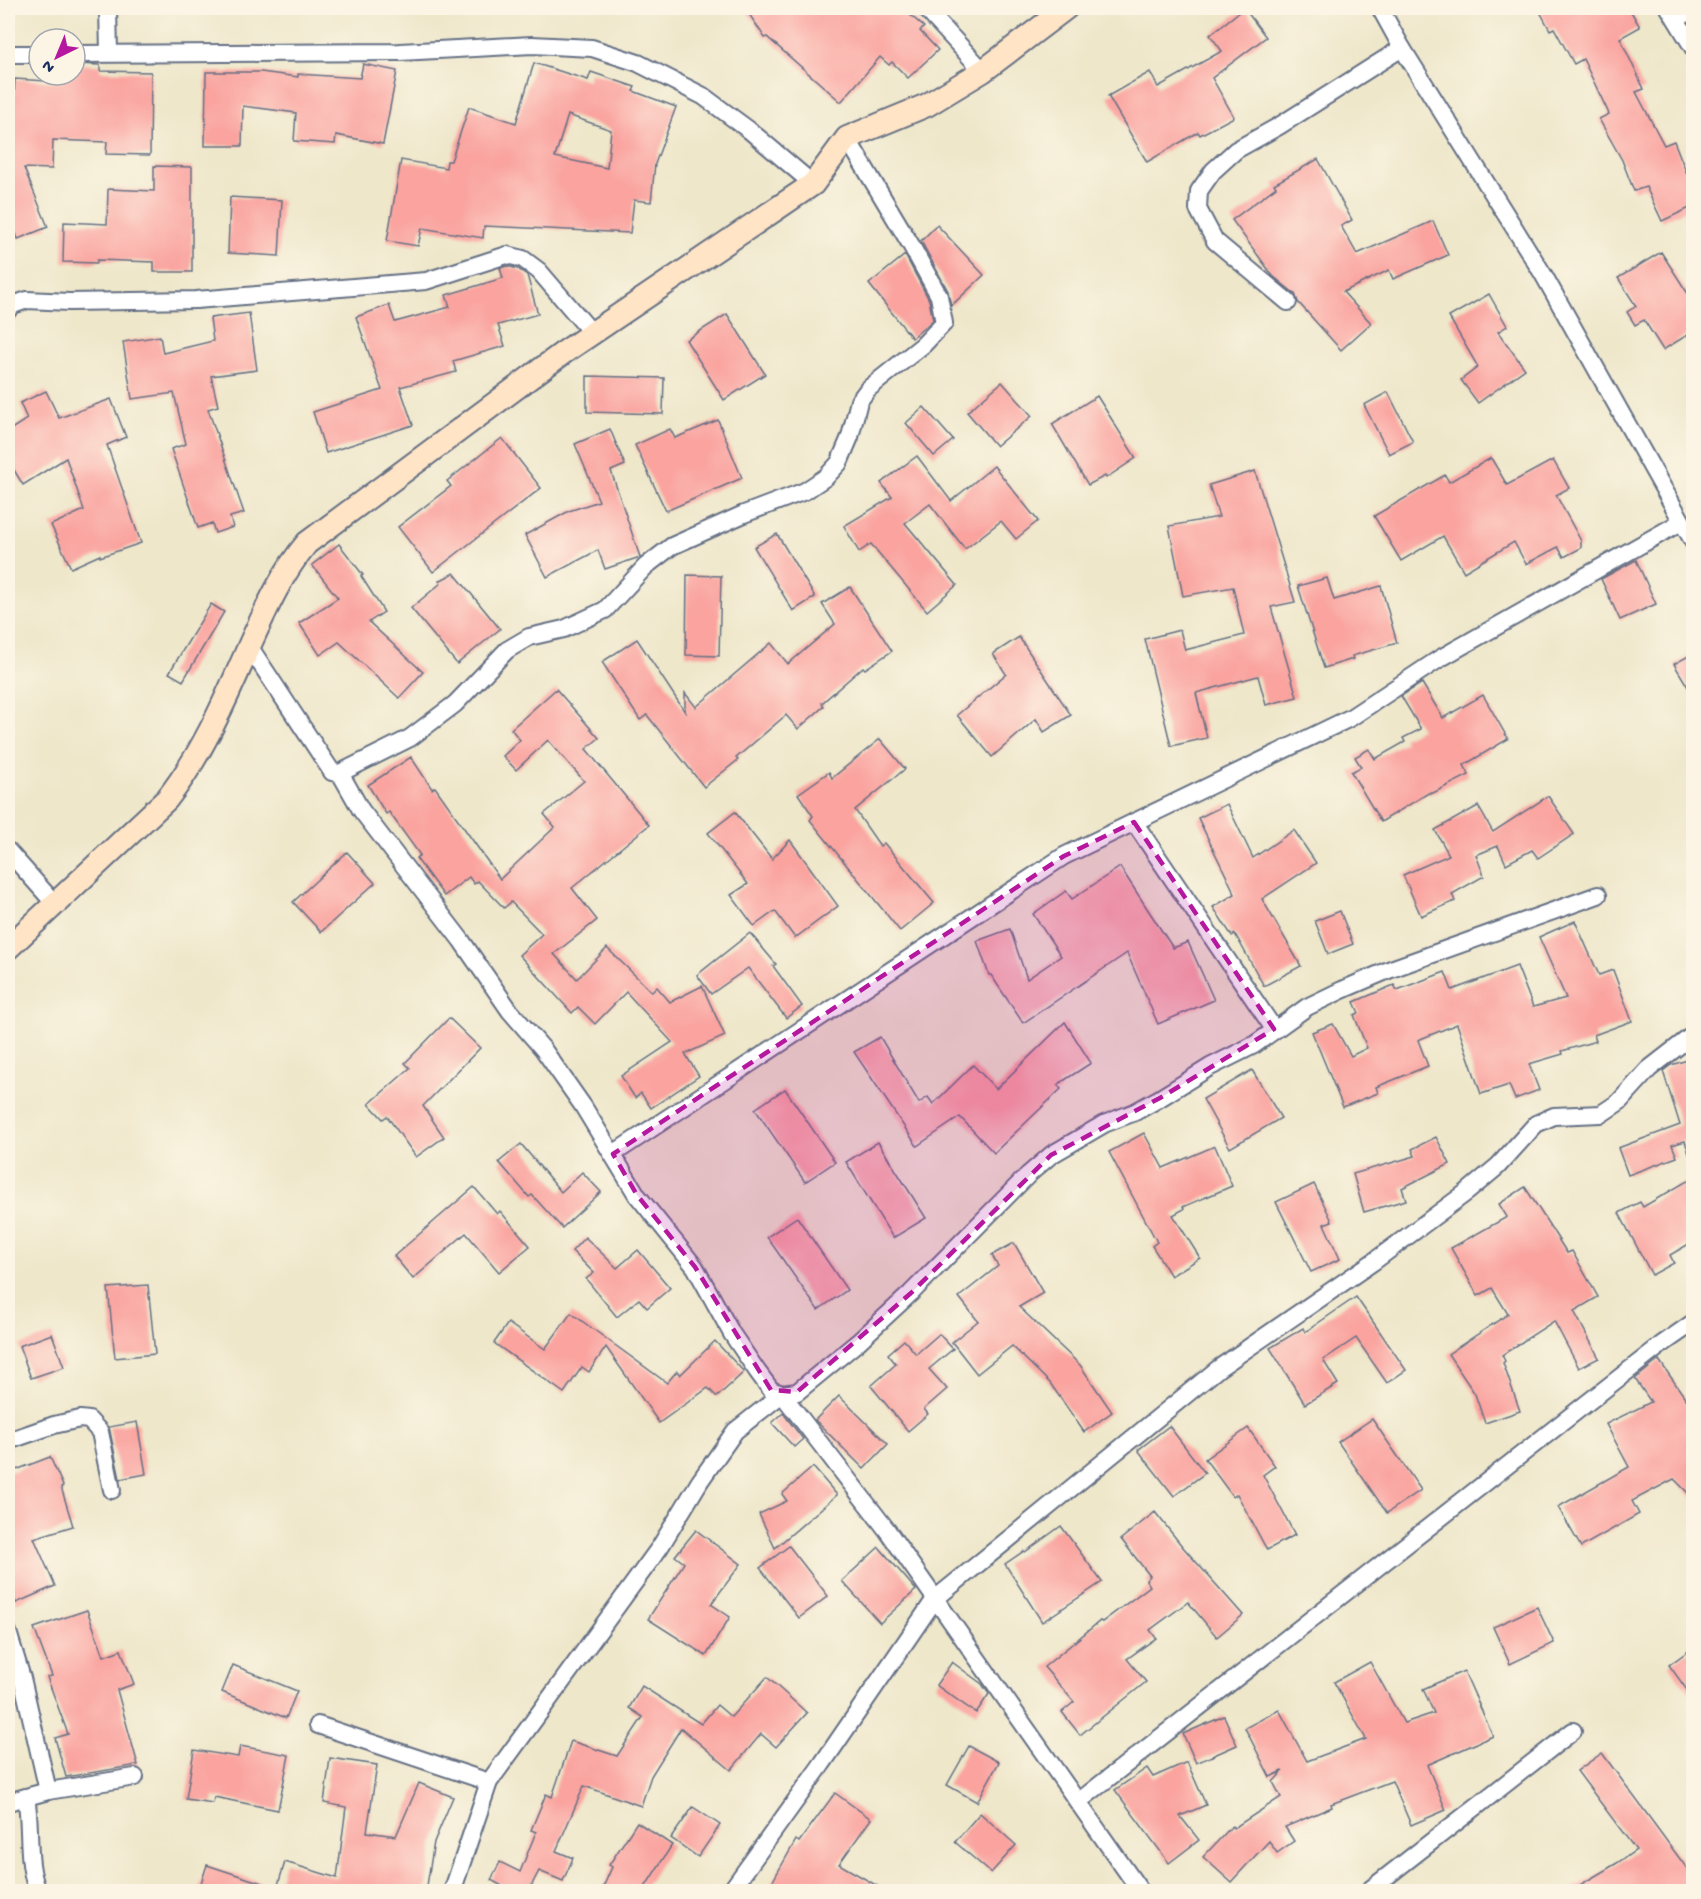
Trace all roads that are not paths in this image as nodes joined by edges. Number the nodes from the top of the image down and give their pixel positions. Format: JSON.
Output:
{"nodes":[{"id":1,"x":108,"y":8,"type":"edge"},
{"id":2,"x":925,"y":8,"type":"edge"},
{"id":3,"x":1066,"y":8,"type":"edge"},
{"id":4,"x":1380,"y":8,"type":"edge"},
{"id":5,"x":1694,"y":9,"type":"edge"},
{"id":6,"x":1672,"y":13,"type":"edge"},
{"id":7,"x":1401,"y":48,"type":"junction"},
{"id":8,"x":1694,"y":49,"type":"edge"},
{"id":9,"x":109,"y":53,"type":"junction"},
{"id":10,"x":8,"y":54,"type":"edge"},
{"id":11,"x":27,"y":54,"type":"edge"},
{"id":12,"x":87,"y":54,"type":"edge"},
{"id":13,"x":983,"y":71,"type":"junction"},
{"id":14,"x":847,"y":138,"type":"junction"},
{"id":15,"x":813,"y":184,"type":"junction"},
{"id":16,"x":1288,"y":302,"type":"dead end"},
{"id":17,"x":8,"y":310,"type":"edge"},
{"id":18,"x":592,"y":333,"type":"junction"},
{"id":19,"x":1681,"y":522,"type":"junction"},
{"id":20,"x":1694,"y":543,"type":"edge"},
{"id":21,"x":249,"y":646,"type":"junction"},
{"id":22,"x":340,"y":773,"type":"junction"},
{"id":23,"x":1134,"y":822,"type":"junction"},
{"id":24,"x":8,"y":850,"type":"edge"},
{"id":25,"x":1598,"y":895,"type":"dead end"},
{"id":26,"x":55,"y":904,"type":"junction"},
{"id":27,"x":8,"y":948,"type":"edge"},
{"id":28,"x":1274,"y":1029,"type":"junction"},
{"id":29,"x":1694,"y":1034,"type":"edge"},
{"id":30,"x":613,"y":1154,"type":"junction"},
{"id":31,"x":1694,"y":1322,"type":"edge"},
{"id":32,"x":782,"y":1394,"type":"junction"},
{"id":33,"x":8,"y":1441,"type":"edge"},
{"id":34,"x":112,"y":1490,"type":"dead end"},
{"id":35,"x":934,"y":1599,"type":"junction"},
{"id":36,"x":8,"y":1632,"type":"edge"},
{"id":37,"x":318,"y":1725,"type":"dead end"},
{"id":38,"x":1573,"y":1731,"type":"dead end"},
{"id":39,"x":135,"y":1777,"type":"dead end"},
{"id":40,"x":489,"y":1782,"type":"junction"},
{"id":41,"x":48,"y":1791,"type":"junction"},
{"id":42,"x":26,"y":1797,"type":"junction"},
{"id":43,"x":8,"y":1802,"type":"edge"},
{"id":44,"x":1078,"y":1802,"type":"junction"},
{"id":45,"x":39,"y":1892,"type":"edge"},
{"id":46,"x":452,"y":1892,"type":"edge"},
{"id":47,"x":730,"y":1892,"type":"edge"},
{"id":48,"x":1141,"y":1892,"type":"edge"},
{"id":49,"x":1367,"y":1892,"type":"edge"}],
"edges":[{"from":1,"to":9,"type":"street"},
{"from":2,"to":13,"type":"street"},
{"from":3,"to":13,"type":"street"},
{"from":4,"to":7,"type":"street"},
{"from":5,"to":6,"type":"street"},
{"from":6,"to":8,"type":"street"},
{"from":7,"to":16,"type":"street"},
{"from":7,"to":19,"type":"street"},
{"from":9,"to":12,"type":"street"},
{"from":9,"to":15,"type":"street"},
{"from":10,"to":11,"type":"street"},
{"from":13,"to":14,"type":"street"},
{"from":14,"to":15,"type":"street"},
{"from":14,"to":22,"type":"street"},
{"from":15,"to":18,"type":"street"},
{"from":17,"to":18,"type":"street"},
{"from":18,"to":21,"type":"street"},
{"from":19,"to":20,"type":"street"},
{"from":19,"to":23,"type":"street"},
{"from":21,"to":22,"type":"street"},
{"from":21,"to":26,"type":"street"},
{"from":22,"to":30,"type":"street"},
{"from":23,"to":28,"type":"street"},
{"from":23,"to":30,"type":"street"},
{"from":24,"to":26,"type":"street"},
{"from":25,"to":28,"type":"street"},
{"from":26,"to":27,"type":"street"},
{"from":28,"to":32,"type":"street"},
{"from":29,"to":35,"type":"street"},
{"from":30,"to":32,"type":"street"},
{"from":31,"to":44,"type":"street"},
{"from":32,"to":35,"type":"street"},
{"from":32,"to":40,"type":"street"},
{"from":33,"to":34,"type":"street"},
{"from":35,"to":44,"type":"street"},
{"from":35,"to":47,"type":"street"},
{"from":36,"to":41,"type":"street"},
{"from":37,"to":40,"type":"street"},
{"from":38,"to":49,"type":"street"},
{"from":39,"to":41,"type":"street"},
{"from":40,"to":46,"type":"street"},
{"from":41,"to":42,"type":"street"},
{"from":42,"to":43,"type":"street"},
{"from":42,"to":45,"type":"street"},
{"from":44,"to":48,"type":"street"}]}
